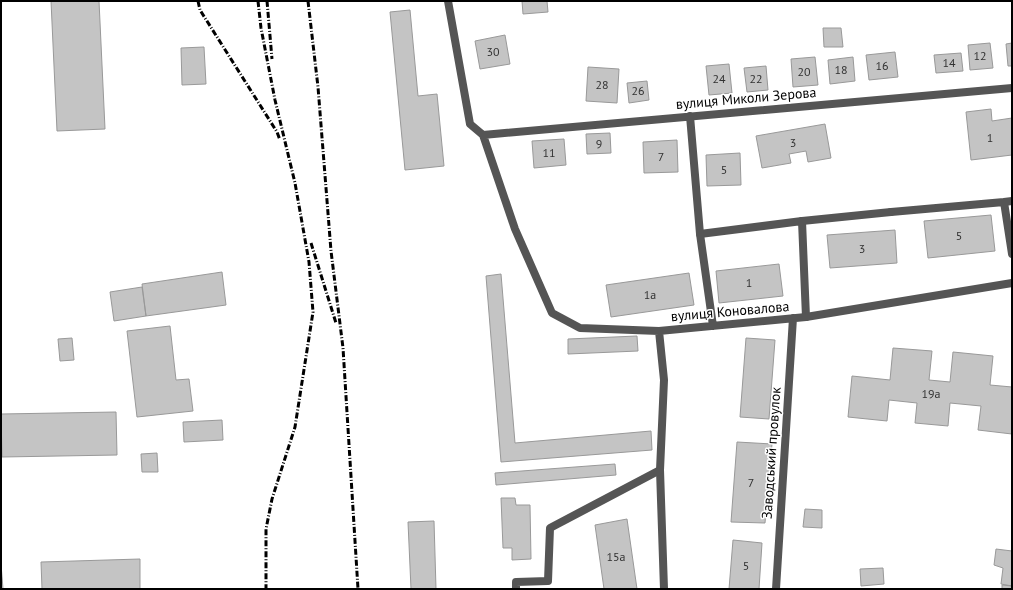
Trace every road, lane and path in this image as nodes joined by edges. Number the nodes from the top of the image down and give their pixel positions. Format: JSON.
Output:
{"nodes":[{"id":1,"x":448,"y":1,"type":"edge"},
{"id":2,"x":1012,"y":88,"type":"edge"},
{"id":3,"x":690,"y":116,"type":"junction"},
{"id":4,"x":483,"y":135,"type":"junction"},
{"id":5,"x":1008,"y":201,"type":"edge"},
{"id":6,"x":802,"y":221,"type":"junction"},
{"id":7,"x":700,"y":234,"type":"junction"},
{"id":8,"x":1012,"y":254,"type":"edge"},
{"id":9,"x":1012,"y":283,"type":"edge"},
{"id":10,"x":793,"y":318,"type":"junction"},
{"id":11,"x":806,"y":318,"type":"junction"},
{"id":12,"x":713,"y":326,"type":"junction"},
{"id":13,"x":659,"y":331,"type":"junction"},
{"id":14,"x":660,"y":470,"type":"junction"},
{"id":15,"x":516,"y":589,"type":"edge"},
{"id":16,"x":664,"y":589,"type":"edge"},
{"id":17,"x":776,"y":589,"type":"edge"}],
"edges":[{"from":1,"to":4,"type":"street"},
{"from":2,"to":3,"type":"street","name":"вулиця Миколи Зерова"},
{"from":3,"to":4,"type":"street","name":"вулиця Миколи Зерова"},
{"from":3,"to":7,"type":"street"},
{"from":4,"to":13,"type":"street"},
{"from":5,"to":6,"type":"street"},
{"from":5,"to":8,"type":"street"},
{"from":6,"to":7,"type":"street"},
{"from":6,"to":11,"type":"street"},
{"from":7,"to":12,"type":"street"},
{"from":9,"to":11,"type":"street","name":"вулиця Коновалова"},
{"from":10,"to":11,"type":"street","name":"вулиця Коновалова"},
{"from":10,"to":12,"type":"street","name":"вулиця Коновалова"},
{"from":10,"to":17,"type":"street","name":"Заводський провулок"},
{"from":12,"to":13,"type":"street","name":"вулиця Коновалова"},
{"from":13,"to":14,"type":"street","name":"вулиця Коновалова"},
{"from":14,"to":15,"type":"street"},
{"from":14,"to":16,"type":"street","name":"вулиця Коновалова"}]}
